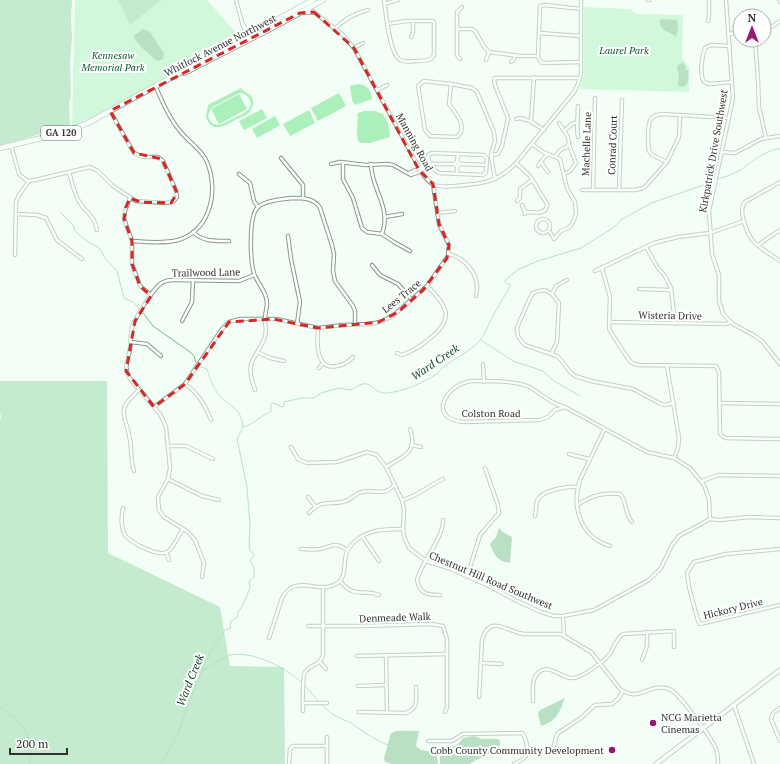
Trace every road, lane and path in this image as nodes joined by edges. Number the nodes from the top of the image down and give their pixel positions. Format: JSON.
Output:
{"nodes":[{"id":1,"x":236,"y":0,"type":"edge"},
{"id":2,"x":323,"y":0,"type":"edge"},
{"id":3,"x":384,"y":0,"type":"edge"},
{"id":4,"x":398,"y":0,"type":"edge"},
{"id":5,"x":581,"y":0,"type":"edge"},
{"id":6,"x":709,"y":0,"type":"edge"},
{"id":7,"x":726,"y":0,"type":"edge"},
{"id":8,"x":315,"y":2,"type":"edge"},
{"id":9,"x":384,"y":4,"type":"junction"},
{"id":10,"x":308,"y":6,"type":"junction"},
{"id":11,"x":462,"y":7,"type":"dead end"},
{"id":12,"x":581,"y":9,"type":"junction"},
{"id":13,"x":368,"y":10,"type":"dead end"},
{"id":14,"x":314,"y":12,"type":"junction"},
{"id":15,"x":300,"y":13,"type":"junction"},
{"id":16,"x":413,"y":21,"type":"junction"},
{"id":17,"x":708,"y":21,"type":"dead end"},
{"id":18,"x":282,"y":22,"type":"junction"},
{"id":19,"x":387,"y":24,"type":"junction"},
{"id":20,"x":335,"y":29,"type":"junction"},
{"id":21,"x":457,"y":29,"type":"junction"},
{"id":22,"x":539,"y":33,"type":"junction"},
{"id":23,"x":732,"y":33,"type":"edge"},
{"id":24,"x":729,"y":34,"type":"junction"},
{"id":25,"x":249,"y":36,"type":"junction"},
{"id":26,"x":581,"y":36,"type":"junction"},
{"id":27,"x":411,"y":37,"type":"dead end"},
{"id":28,"x":363,"y":43,"type":"dead end"},
{"id":29,"x":730,"y":46,"type":"junction"},
{"id":30,"x":354,"y":48,"type":"junction"},
{"id":31,"x":756,"y":48,"type":"edge"},
{"id":32,"x":489,"y":52,"type":"junction"},
{"id":33,"x":515,"y":55,"type":"junction"},
{"id":34,"x":538,"y":56,"type":"junction"},
{"id":35,"x":460,"y":59,"type":"dead end"},
{"id":36,"x":486,"y":60,"type":"dead end"},
{"id":37,"x":511,"y":62,"type":"dead end"},
{"id":38,"x":581,"y":62,"type":"junction"},
{"id":39,"x":534,"y":77,"type":"junction"},
{"id":40,"x":580,"y":78,"type":"junction"},
{"id":41,"x":732,"y":82,"type":"junction"},
{"id":42,"x":451,"y":84,"type":"junction"},
{"id":43,"x":387,"y":85,"type":"dead end"},
{"id":44,"x":156,"y":86,"type":"junction"},
{"id":45,"x":377,"y":90,"type":"junction"},
{"id":46,"x":595,"y":98,"type":"dead end"},
{"id":47,"x":622,"y":100,"type":"dead end"},
{"id":48,"x":578,"y":106,"type":"dead end"},
{"id":49,"x":110,"y":111,"type":"junction"},
{"id":50,"x":680,"y":116,"type":"junction"},
{"id":51,"x":729,"y":118,"type":"junction"},
{"id":52,"x":516,"y":119,"type":"dead end"},
{"id":53,"x":531,"y":122,"type":"junction"},
{"id":54,"x":578,"y":122,"type":"junction"},
{"id":55,"x":559,"y":123,"type":"dead end"},
{"id":56,"x":544,"y":130,"type":"junction"},
{"id":57,"x":564,"y":132,"type":"junction"},
{"id":58,"x":780,"y":136,"type":"edge"},
{"id":59,"x":578,"y":137,"type":"dead end"},
{"id":60,"x":766,"y":138,"type":"junction"},
{"id":61,"x":532,"y":144,"type":"junction"},
{"id":62,"x":11,"y":145,"type":"junction"},
{"id":63,"x":569,"y":145,"type":"junction"},
{"id":64,"x":0,"y":148,"type":"edge"},
{"id":65,"x":722,"y":152,"type":"junction"},
{"id":66,"x":458,"y":154,"type":"junction"},
{"id":67,"x":547,"y":154,"type":"junction"},
{"id":68,"x":491,"y":155,"type":"junction"},
{"id":69,"x":555,"y":156,"type":"junction"},
{"id":70,"x":281,"y":158,"type":"dead end"},
{"id":71,"x":343,"y":162,"type":"junction"},
{"id":72,"x":541,"y":162,"type":"junction"},
{"id":73,"x":667,"y":162,"type":"junction"},
{"id":74,"x":516,"y":163,"type":"junction"},
{"id":75,"x":330,"y":164,"type":"dead end"},
{"id":76,"x":370,"y":164,"type":"junction"},
{"id":77,"x":429,"y":164,"type":"junction"},
{"id":78,"x":457,"y":164,"type":"junction"},
{"id":79,"x":487,"y":165,"type":"junction"},
{"id":80,"x":538,"y":166,"type":"dead end"},
{"id":81,"x":419,"y":170,"type":"junction"},
{"id":82,"x":69,"y":172,"type":"junction"},
{"id":83,"x":548,"y":172,"type":"dead end"},
{"id":84,"x":239,"y":174,"type":"dead end"},
{"id":85,"x":457,"y":174,"type":"junction"},
{"id":86,"x":564,"y":174,"type":"junction"},
{"id":87,"x":495,"y":179,"type":"junction"},
{"id":88,"x":532,"y":180,"type":"junction"},
{"id":89,"x":28,"y":181,"type":"junction"},
{"id":90,"x":780,"y":182,"type":"edge"},
{"id":91,"x":433,"y":184,"type":"junction"},
{"id":92,"x":582,"y":190,"type":"dead end"},
{"id":93,"x":593,"y":190,"type":"junction"},
{"id":94,"x":619,"y":190,"type":"junction"},
{"id":95,"x":130,"y":198,"type":"junction"},
{"id":96,"x":303,"y":198,"type":"junction"},
{"id":97,"x":517,"y":202,"type":"dead end"},
{"id":98,"x":522,"y":204,"type":"dead end"},
{"id":99,"x":258,"y":207,"type":"junction"},
{"id":100,"x":455,"y":211,"type":"dead end"},
{"id":101,"x":437,"y":212,"type":"junction"},
{"id":102,"x":16,"y":214,"type":"junction"},
{"id":103,"x":402,"y":214,"type":"dead end"},
{"id":104,"x":385,"y":217,"type":"junction"},
{"id":105,"x":744,"y":221,"type":"junction"},
{"id":106,"x":97,"y":230,"type":"dead end"},
{"id":107,"x":780,"y":230,"type":"edge"},
{"id":108,"x":193,"y":232,"type":"junction"},
{"id":109,"x":550,"y":232,"type":"junction"},
{"id":110,"x":710,"y":233,"type":"junction"},
{"id":111,"x":382,"y":234,"type":"junction"},
{"id":112,"x":288,"y":236,"type":"dead end"},
{"id":113,"x":132,"y":241,"type":"junction"},
{"id":114,"x":229,"y":241,"type":"dead end"},
{"id":115,"x":758,"y":245,"type":"junction"},
{"id":116,"x":646,"y":248,"type":"junction"},
{"id":117,"x":410,"y":251,"type":"dead end"},
{"id":118,"x":449,"y":254,"type":"junction"},
{"id":119,"x":15,"y":255,"type":"dead end"},
{"id":120,"x":82,"y":259,"type":"dead end"},
{"id":121,"x":780,"y":261,"type":"edge"},
{"id":122,"x":372,"y":265,"type":"dead end"},
{"id":123,"x":602,"y":268,"type":"junction"},
{"id":124,"x":595,"y":271,"type":"dead end"},
{"id":125,"x":254,"y":275,"type":"junction"},
{"id":126,"x":193,"y":280,"type":"junction"},
{"id":127,"x":567,"y":280,"type":"dead end"},
{"id":128,"x":427,"y":286,"type":"junction"},
{"id":129,"x":639,"y":289,"type":"dead end"},
{"id":130,"x":671,"y":290,"type":"junction"},
{"id":131,"x":552,"y":294,"type":"junction"},
{"id":132,"x":151,"y":295,"type":"junction"},
{"id":133,"x":476,"y":296,"type":"dead end"},
{"id":134,"x":412,"y":300,"type":"junction"},
{"id":135,"x":228,"y":319,"type":"dead end"},
{"id":136,"x":265,"y":319,"type":"junction"},
{"id":137,"x":182,"y":321,"type":"dead end"},
{"id":138,"x":230,"y":322,"type":"junction"},
{"id":139,"x":609,"y":322,"type":"junction"},
{"id":140,"x":730,"y":322,"type":"junction"},
{"id":141,"x":297,"y":324,"type":"junction"},
{"id":142,"x":675,"y":324,"type":"junction"},
{"id":143,"x":355,"y":325,"type":"junction"},
{"id":144,"x":318,"y":328,"type":"junction"},
{"id":145,"x":131,"y":342,"type":"junction"},
{"id":146,"x":257,"y":352,"type":"junction"},
{"id":147,"x":397,"y":353,"type":"dead end"},
{"id":148,"x":551,"y":354,"type":"junction"},
{"id":149,"x":161,"y":356,"type":"dead end"},
{"id":150,"x":353,"y":358,"type":"dead end"},
{"id":151,"x":284,"y":361,"type":"dead end"},
{"id":152,"x":323,"y":363,"type":"junction"},
{"id":153,"x":483,"y":364,"type":"dead end"},
{"id":154,"x":780,"y":364,"type":"edge"},
{"id":155,"x":667,"y":366,"type":"junction"},
{"id":156,"x":319,"y":368,"type":"dead end"},
{"id":157,"x":484,"y":382,"type":"junction"},
{"id":158,"x":185,"y":384,"type":"junction"},
{"id":159,"x":139,"y":390,"type":"junction"},
{"id":160,"x":255,"y":390,"type":"dead end"},
{"id":161,"x":674,"y":403,"type":"junction"},
{"id":162,"x":719,"y":403,"type":"junction"},
{"id":163,"x":780,"y":404,"type":"edge"},
{"id":164,"x":154,"y":407,"type":"junction"},
{"id":165,"x":565,"y":407,"type":"junction"},
{"id":166,"x":211,"y":420,"type":"dead end"},
{"id":167,"x":410,"y":429,"type":"dead end"},
{"id":168,"x":604,"y":430,"type":"junction"},
{"id":169,"x":780,"y":439,"type":"edge"},
{"id":170,"x":411,"y":445,"type":"junction"},
{"id":171,"x":168,"y":446,"type":"junction"},
{"id":172,"x":291,"y":447,"type":"dead end"},
{"id":173,"x":421,"y":447,"type":"dead end"},
{"id":174,"x":569,"y":454,"type":"dead end"},
{"id":175,"x":674,"y":458,"type":"junction"},
{"id":176,"x":213,"y":459,"type":"dead end"},
{"id":177,"x":589,"y":459,"type":"junction"},
{"id":178,"x":386,"y":467,"type":"junction"},
{"id":179,"x":485,"y":468,"type":"dead end"},
{"id":180,"x":134,"y":471,"type":"dead end"},
{"id":181,"x":780,"y":476,"type":"edge"},
{"id":182,"x":168,"y":479,"type":"junction"},
{"id":183,"x":443,"y":479,"type":"dead end"},
{"id":184,"x":702,"y":481,"type":"junction"},
{"id":185,"x":394,"y":485,"type":"junction"},
{"id":186,"x":578,"y":487,"type":"junction"},
{"id":187,"x":308,"y":497,"type":"dead end"},
{"id":188,"x":219,"y":500,"type":"dead end"},
{"id":189,"x":402,"y":500,"type":"junction"},
{"id":190,"x":577,"y":505,"type":"junction"},
{"id":191,"x":315,"y":506,"type":"junction"},
{"id":192,"x":123,"y":508,"type":"dead end"},
{"id":193,"x":309,"y":513,"type":"dead end"},
{"id":194,"x":535,"y":516,"type":"dead end"},
{"id":195,"x":780,"y":518,"type":"edge"},
{"id":196,"x":710,"y":519,"type":"junction"},
{"id":197,"x":443,"y":520,"type":"dead end"},
{"id":198,"x":632,"y":522,"type":"dead end"},
{"id":199,"x":183,"y":529,"type":"junction"},
{"id":200,"x":403,"y":529,"type":"junction"},
{"id":201,"x":362,"y":536,"type":"junction"},
{"id":202,"x":610,"y":546,"type":"dead end"},
{"id":203,"x":301,"y":549,"type":"dead end"},
{"id":204,"x":780,"y":549,"type":"edge"},
{"id":205,"x":347,"y":550,"type":"junction"},
{"id":206,"x":166,"y":552,"type":"junction"},
{"id":207,"x":169,"y":560,"type":"dead end"},
{"id":208,"x":379,"y":561,"type":"dead end"},
{"id":209,"x":426,"y":561,"type":"junction"},
{"id":210,"x":202,"y":577,"type":"dead end"},
{"id":211,"x":467,"y":577,"type":"junction"},
{"id":212,"x":340,"y":581,"type":"junction"},
{"id":213,"x":323,"y":587,"type":"junction"},
{"id":214,"x":379,"y":595,"type":"dead end"},
{"id":215,"x":440,"y":595,"type":"dead end"},
{"id":216,"x":780,"y":605,"type":"edge"},
{"id":217,"x":563,"y":616,"type":"junction"},
{"id":218,"x":308,"y":626,"type":"dead end"},
{"id":219,"x":322,"y":626,"type":"junction"},
{"id":220,"x":647,"y":632,"type":"junction"},
{"id":221,"x":564,"y":636,"type":"junction"},
{"id":222,"x":269,"y":638,"type":"dead end"},
{"id":223,"x":674,"y":646,"type":"dead end"},
{"id":224,"x":446,"y":654,"type":"junction"},
{"id":225,"x":386,"y":655,"type":"junction"},
{"id":226,"x":357,"y":656,"type":"dead end"},
{"id":227,"x":642,"y":660,"type":"dead end"},
{"id":228,"x":320,"y":662,"type":"junction"},
{"id":229,"x":600,"y":662,"type":"junction"},
{"id":230,"x":481,"y":663,"type":"junction"},
{"id":231,"x":502,"y":664,"type":"dead end"},
{"id":232,"x":326,"y":668,"type":"dead end"},
{"id":233,"x":780,"y":670,"type":"edge"},
{"id":234,"x":386,"y":685,"type":"junction"},
{"id":235,"x":358,"y":686,"type":"dead end"},
{"id":236,"x":416,"y":687,"type":"dead end"},
{"id":237,"x":623,"y":691,"type":"junction"},
{"id":238,"x":479,"y":697,"type":"dead end"},
{"id":239,"x":533,"y":701,"type":"dead end"},
{"id":240,"x":303,"y":703,"type":"junction"},
{"id":241,"x":327,"y":703,"type":"dead end"},
{"id":242,"x":734,"y":704,"type":"junction"},
{"id":243,"x":780,"y":708,"type":"edge"},
{"id":244,"x":303,"y":711,"type":"dead end"},
{"id":245,"x":359,"y":712,"type":"dead end"},
{"id":246,"x":387,"y":712,"type":"junction"},
{"id":247,"x":445,"y":712,"type":"dead end"},
{"id":248,"x":703,"y":728,"type":"junction"},
{"id":249,"x":327,"y":737,"type":"dead end"},
{"id":250,"x":428,"y":741,"type":"dead end"},
{"id":251,"x":780,"y":741,"type":"edge"},
{"id":252,"x":327,"y":746,"type":"junction"},
{"id":253,"x":554,"y":746,"type":"dead end"},
{"id":254,"x":289,"y":764,"type":"edge"},
{"id":255,"x":327,"y":764,"type":"edge"},
{"id":256,"x":514,"y":764,"type":"edge"},
{"id":257,"x":656,"y":764,"type":"edge"},
{"id":258,"x":718,"y":764,"type":"edge"},
{"id":259,"x":754,"y":764,"type":"edge"}],
"edges":[{"from":1,"to":25,"type":"street"},
{"from":2,"to":8,"type":"highway","name":"Whitlock Avenue Northwest","number":"GA 120"},
{"from":3,"to":9,"type":"street"},
{"from":4,"to":9,"type":"street"},
{"from":5,"to":12,"type":"street","name":"Manning Road"},
{"from":6,"to":17,"type":"street"},
{"from":7,"to":24,"type":"street","name":"Kirkpatrick Drive Southwest"},
{"from":8,"to":10,"type":"highway","name":"Whitlock Avenue Northwest","number":"GA 120"},
{"from":8,"to":14,"type":"highway"},
{"from":9,"to":19,"type":"street"},
{"from":10,"to":14,"type":"street","name":"Manning Road"},
{"from":10,"to":15,"type":"highway","name":"Whitlock Avenue Northwest","number":"GA 120"},
{"from":10,"to":18,"type":"highway"},
{"from":10,"to":25,"type":"highway","name":"Whitlock Avenue Northwest","number":"GA 120"},
{"from":11,"to":21,"type":"street"},
{"from":12,"to":22,"type":"street"},
{"from":12,"to":26,"type":"street","name":"Manning Road"},
{"from":13,"to":20,"type":"street"},
{"from":14,"to":15,"type":"highway"},
{"from":14,"to":20,"type":"street","name":"Manning Road"},
{"from":15,"to":18,"type":"highway","name":"Whitlock Avenue Northwest","number":"GA 120"},
{"from":16,"to":19,"type":"street"},
{"from":16,"to":19,"type":"street"},
{"from":16,"to":27,"type":"street"},
{"from":18,"to":25,"type":"highway","name":"Whitlock Avenue Northwest","number":"GA 120"},
{"from":20,"to":30,"type":"street","name":"Manning Road"},
{"from":21,"to":32,"type":"street"},
{"from":21,"to":35,"type":"street"},
{"from":22,"to":26,"type":"street"},
{"from":22,"to":34,"type":"street"},
{"from":23,"to":24,"type":"street"},
{"from":24,"to":29,"type":"street","name":"Kirkpatrick Drive Southwest"},
{"from":25,"to":44,"type":"highway","name":"Whitlock Avenue Northwest","number":"GA 120"},
{"from":26,"to":38,"type":"street","name":"Manning Road"},
{"from":28,"to":30,"type":"street"},
{"from":29,"to":41,"type":"street","name":"Kirkpatrick Drive Southwest"},
{"from":29,"to":41,"type":"street"},
{"from":30,"to":45,"type":"street","name":"Manning Road"},
{"from":31,"to":60,"type":"street"},
{"from":32,"to":33,"type":"street"},
{"from":32,"to":36,"type":"street"},
{"from":33,"to":34,"type":"street"},
{"from":33,"to":37,"type":"street"},
{"from":34,"to":38,"type":"street"},
{"from":38,"to":40,"type":"street","name":"Manning Road"},
{"from":39,"to":40,"type":"street"},
{"from":39,"to":53,"type":"street"},
{"from":39,"to":68,"type":"street"},
{"from":40,"to":56,"type":"street","name":"Manning Road"},
{"from":41,"to":51,"type":"street","name":"Kirkpatrick Drive Southwest"},
{"from":42,"to":42,"type":"street"},
{"from":42,"to":68,"type":"street"},
{"from":43,"to":45,"type":"street"},
{"from":44,"to":49,"type":"highway","name":"Whitlock Avenue Northwest","number":"GA 120"},
{"from":44,"to":108,"type":"street"},
{"from":45,"to":81,"type":"street","name":"Manning Road"},
{"from":46,"to":93,"type":"street","name":"Machelle Lane"},
{"from":47,"to":94,"type":"street","name":"Conrad Court"},
{"from":48,"to":54,"type":"street"},
{"from":49,"to":62,"type":"highway","name":"Whitlock Avenue Northwest","number":"GA 120"},
{"from":49,"to":95,"type":"street"},
{"from":50,"to":51,"type":"street"},
{"from":50,"to":73,"type":"street"},
{"from":50,"to":73,"type":"street"},
{"from":51,"to":65,"type":"street","name":"Kirkpatrick Drive Southwest"},
{"from":52,"to":53,"type":"street"},
{"from":53,"to":56,"type":"street"},
{"from":54,"to":57,"type":"street"},
{"from":54,"to":59,"type":"street"},
{"from":55,"to":57,"type":"street"},
{"from":56,"to":61,"type":"street","name":"Manning Road"},
{"from":57,"to":63,"type":"street"},
{"from":58,"to":60,"type":"street"},
{"from":60,"to":65,"type":"street"},
{"from":61,"to":67,"type":"street"},
{"from":61,"to":74,"type":"street","name":"Manning Road"},
{"from":62,"to":64,"type":"highway","name":"Whitlock Avenue Northwest","number":"GA 120"},
{"from":62,"to":89,"type":"street"},
{"from":63,"to":69,"type":"street"},
{"from":63,"to":86,"type":"street"},
{"from":65,"to":110,"type":"street","name":"Kirkpatrick Drive Southwest"},
{"from":66,"to":77,"type":"street"},
{"from":66,"to":78,"type":"street"},
{"from":66,"to":79,"type":"street"},
{"from":67,"to":69,"type":"street"},
{"from":67,"to":72,"type":"street"},
{"from":68,"to":87,"type":"street"},
{"from":69,"to":86,"type":"street"},
{"from":70,"to":96,"type":"street"},
{"from":71,"to":75,"type":"street"},
{"from":71,"to":76,"type":"street"},
{"from":71,"to":111,"type":"street"},
{"from":72,"to":80,"type":"street"},
{"from":72,"to":83,"type":"street"},
{"from":73,"to":94,"type":"street"},
{"from":74,"to":87,"type":"street","name":"Manning Road"},
{"from":74,"to":88,"type":"street"},
{"from":76,"to":81,"type":"street"},
{"from":76,"to":104,"type":"street"},
{"from":77,"to":78,"type":"street"},
{"from":77,"to":81,"type":"street"},
{"from":77,"to":85,"type":"street"},
{"from":78,"to":79,"type":"street"},
{"from":78,"to":85,"type":"street"},
{"from":79,"to":85,"type":"street"},
{"from":81,"to":91,"type":"street","name":"Manning Road"},
{"from":82,"to":89,"type":"street"},
{"from":82,"to":95,"type":"street"},
{"from":82,"to":106,"type":"street"},
{"from":84,"to":99,"type":"street"},
{"from":86,"to":109,"type":"street"},
{"from":87,"to":91,"type":"street","name":"Manning Road"},
{"from":88,"to":97,"type":"street"},
{"from":88,"to":98,"type":"street"},
{"from":89,"to":102,"type":"street"},
{"from":90,"to":105,"type":"street"},
{"from":91,"to":101,"type":"street"},
{"from":92,"to":93,"type":"street"},
{"from":93,"to":94,"type":"street"},
{"from":95,"to":113,"type":"street"},
{"from":96,"to":99,"type":"street"},
{"from":96,"to":143,"type":"street"},
{"from":99,"to":125,"type":"street"},
{"from":100,"to":101,"type":"street"},
{"from":101,"to":118,"type":"street"},
{"from":102,"to":119,"type":"street"},
{"from":102,"to":120,"type":"street"},
{"from":103,"to":104,"type":"street"},
{"from":104,"to":111,"type":"street"},
{"from":105,"to":110,"type":"street"},
{"from":105,"to":115,"type":"street"},
{"from":107,"to":115,"type":"street"},
{"from":108,"to":113,"type":"street"},
{"from":108,"to":114,"type":"street"},
{"from":109,"to":109,"type":"street"},
{"from":110,"to":116,"type":"street"},
{"from":110,"to":140,"type":"street","name":"Kirkpatrick Drive Southwest"},
{"from":111,"to":117,"type":"street"},
{"from":112,"to":141,"type":"street"},
{"from":113,"to":132,"type":"street"},
{"from":115,"to":121,"type":"street"},
{"from":116,"to":123,"type":"street"},
{"from":116,"to":130,"type":"street"},
{"from":118,"to":128,"type":"street","name":"Lees Trace"},
{"from":118,"to":133,"type":"street"},
{"from":122,"to":134,"type":"street"},
{"from":123,"to":124,"type":"street"},
{"from":123,"to":139,"type":"street"},
{"from":125,"to":126,"type":"street","name":"Trailwood Lane"},
{"from":125,"to":136,"type":"street"},
{"from":126,"to":132,"type":"street","name":"Trailwood Lane"},
{"from":126,"to":137,"type":"street"},
{"from":127,"to":131,"type":"street"},
{"from":128,"to":134,"type":"street","name":"Lees Trace"},
{"from":128,"to":147,"type":"street"},
{"from":129,"to":130,"type":"street"},
{"from":130,"to":142,"type":"street"},
{"from":131,"to":148,"type":"street"},
{"from":131,"to":148,"type":"street"},
{"from":132,"to":145,"type":"street","name":"Trailwood Lane"},
{"from":134,"to":143,"type":"street","name":"Lees Trace"},
{"from":135,"to":138,"type":"street"},
{"from":136,"to":138,"type":"street","name":"Lees Trace"},
{"from":136,"to":141,"type":"street","name":"Lees Trace"},
{"from":136,"to":146,"type":"street"},
{"from":138,"to":158,"type":"street"},
{"from":139,"to":142,"type":"street","name":"Wisteria Drive"},
{"from":139,"to":155,"type":"street"},
{"from":140,"to":142,"type":"street","name":"Wisteria Drive"},
{"from":140,"to":154,"type":"street"},
{"from":141,"to":144,"type":"street","name":"Lees Trace"},
{"from":143,"to":144,"type":"street","name":"Lees Trace"},
{"from":144,"to":152,"type":"street"},
{"from":145,"to":149,"type":"street"},
{"from":145,"to":159,"type":"street","name":"Trailwood Lane"},
{"from":146,"to":151,"type":"street"},
{"from":146,"to":160,"type":"street"},
{"from":148,"to":161,"type":"street"},
{"from":150,"to":152,"type":"street"},
{"from":152,"to":156,"type":"street"},
{"from":153,"to":157,"type":"street"},
{"from":155,"to":161,"type":"street"},
{"from":155,"to":162,"type":"street"},
{"from":157,"to":165,"type":"street","name":"Colston Road"},
{"from":157,"to":165,"type":"street","name":"Colston Road"},
{"from":158,"to":164,"type":"street"},
{"from":158,"to":166,"type":"street"},
{"from":159,"to":164,"type":"street","name":"Trailwood Lane"},
{"from":159,"to":180,"type":"street"},
{"from":161,"to":175,"type":"street"},
{"from":162,"to":163,"type":"street"},
{"from":162,"to":169,"type":"street"},
{"from":164,"to":171,"type":"street","name":"Trailwood Lane"},
{"from":165,"to":168,"type":"street","name":"Colston Road"},
{"from":167,"to":170,"type":"street"},
{"from":168,"to":175,"type":"street","name":"Colston Road"},
{"from":168,"to":177,"type":"street"},
{"from":170,"to":173,"type":"street"},
{"from":170,"to":178,"type":"street"},
{"from":171,"to":176,"type":"street"},
{"from":171,"to":182,"type":"street","name":"Trailwood Lane"},
{"from":172,"to":178,"type":"street","name":"Chestnut Hill Road Southwest"},
{"from":174,"to":177,"type":"street"},
{"from":175,"to":184,"type":"street","name":"Colston Road"},
{"from":177,"to":186,"type":"street"},
{"from":178,"to":185,"type":"street","name":"Chestnut Hill Road Southwest"},
{"from":179,"to":211,"type":"street"},
{"from":181,"to":184,"type":"street"},
{"from":182,"to":188,"type":"street"},
{"from":182,"to":199,"type":"street","name":"Trailwood Lane"},
{"from":183,"to":189,"type":"street"},
{"from":184,"to":196,"type":"street","name":"Colston Road"},
{"from":185,"to":189,"type":"street","name":"Chestnut Hill Road Southwest"},
{"from":185,"to":191,"type":"street"},
{"from":186,"to":190,"type":"street"},
{"from":186,"to":194,"type":"street"},
{"from":187,"to":191,"type":"street"},
{"from":189,"to":200,"type":"street","name":"Chestnut Hill Road Southwest"},
{"from":190,"to":198,"type":"street"},
{"from":190,"to":202,"type":"street"},
{"from":191,"to":193,"type":"street"},
{"from":192,"to":206,"type":"street"},
{"from":195,"to":196,"type":"street","name":"Chestnut Hill Road Southwest"},
{"from":196,"to":217,"type":"street","name":"Chestnut Hill Road Southwest"},
{"from":197,"to":209,"type":"street"},
{"from":199,"to":206,"type":"street"},
{"from":199,"to":210,"type":"street","name":"Trailwood Lane"},
{"from":200,"to":201,"type":"street"},
{"from":200,"to":209,"type":"street","name":"Chestnut Hill Road Southwest"},
{"from":201,"to":205,"type":"street"},
{"from":201,"to":208,"type":"street"},
{"from":203,"to":205,"type":"street"},
{"from":204,"to":216,"type":"street","name":"Hickory Drive"},
{"from":205,"to":212,"type":"street"},
{"from":206,"to":207,"type":"street"},
{"from":209,"to":211,"type":"street","name":"Chestnut Hill Road Southwest"},
{"from":209,"to":215,"type":"street"},
{"from":211,"to":217,"type":"street","name":"Chestnut Hill Road Southwest"},
{"from":212,"to":213,"type":"street"},
{"from":212,"to":214,"type":"street"},
{"from":213,"to":219,"type":"street"},
{"from":213,"to":222,"type":"street"},
{"from":217,"to":221,"type":"street"},
{"from":218,"to":219,"type":"street","name":"Denmeade Walk"},
{"from":219,"to":224,"type":"street","name":"Denmeade Walk"},
{"from":219,"to":228,"type":"street"},
{"from":220,"to":223,"type":"street"},
{"from":220,"to":227,"type":"street"},
{"from":220,"to":229,"type":"street"},
{"from":221,"to":229,"type":"street"},
{"from":221,"to":230,"type":"street"},
{"from":224,"to":225,"type":"street"},
{"from":224,"to":247,"type":"street","name":"Denmeade Walk"},
{"from":225,"to":226,"type":"street"},
{"from":225,"to":234,"type":"street"},
{"from":228,"to":232,"type":"street"},
{"from":228,"to":240,"type":"street"},
{"from":229,"to":237,"type":"street"},
{"from":229,"to":239,"type":"street"},
{"from":230,"to":231,"type":"street"},
{"from":230,"to":238,"type":"street"},
{"from":233,"to":242,"type":"main road"},
{"from":234,"to":235,"type":"street"},
{"from":234,"to":246,"type":"street"},
{"from":236,"to":246,"type":"street"},
{"from":237,"to":248,"type":"street"},
{"from":237,"to":253,"type":"street"},
{"from":240,"to":241,"type":"street"},
{"from":240,"to":244,"type":"street"},
{"from":242,"to":248,"type":"main road"},
{"from":242,"to":259,"type":"street"},
{"from":243,"to":251,"type":"street"},
{"from":245,"to":246,"type":"street"},
{"from":248,"to":257,"type":"main road"},
{"from":248,"to":258,"type":"street"},
{"from":249,"to":252,"type":"street"},
{"from":250,"to":256,"type":"street"},
{"from":252,"to":254,"type":"street"},
{"from":252,"to":255,"type":"street"}]}
